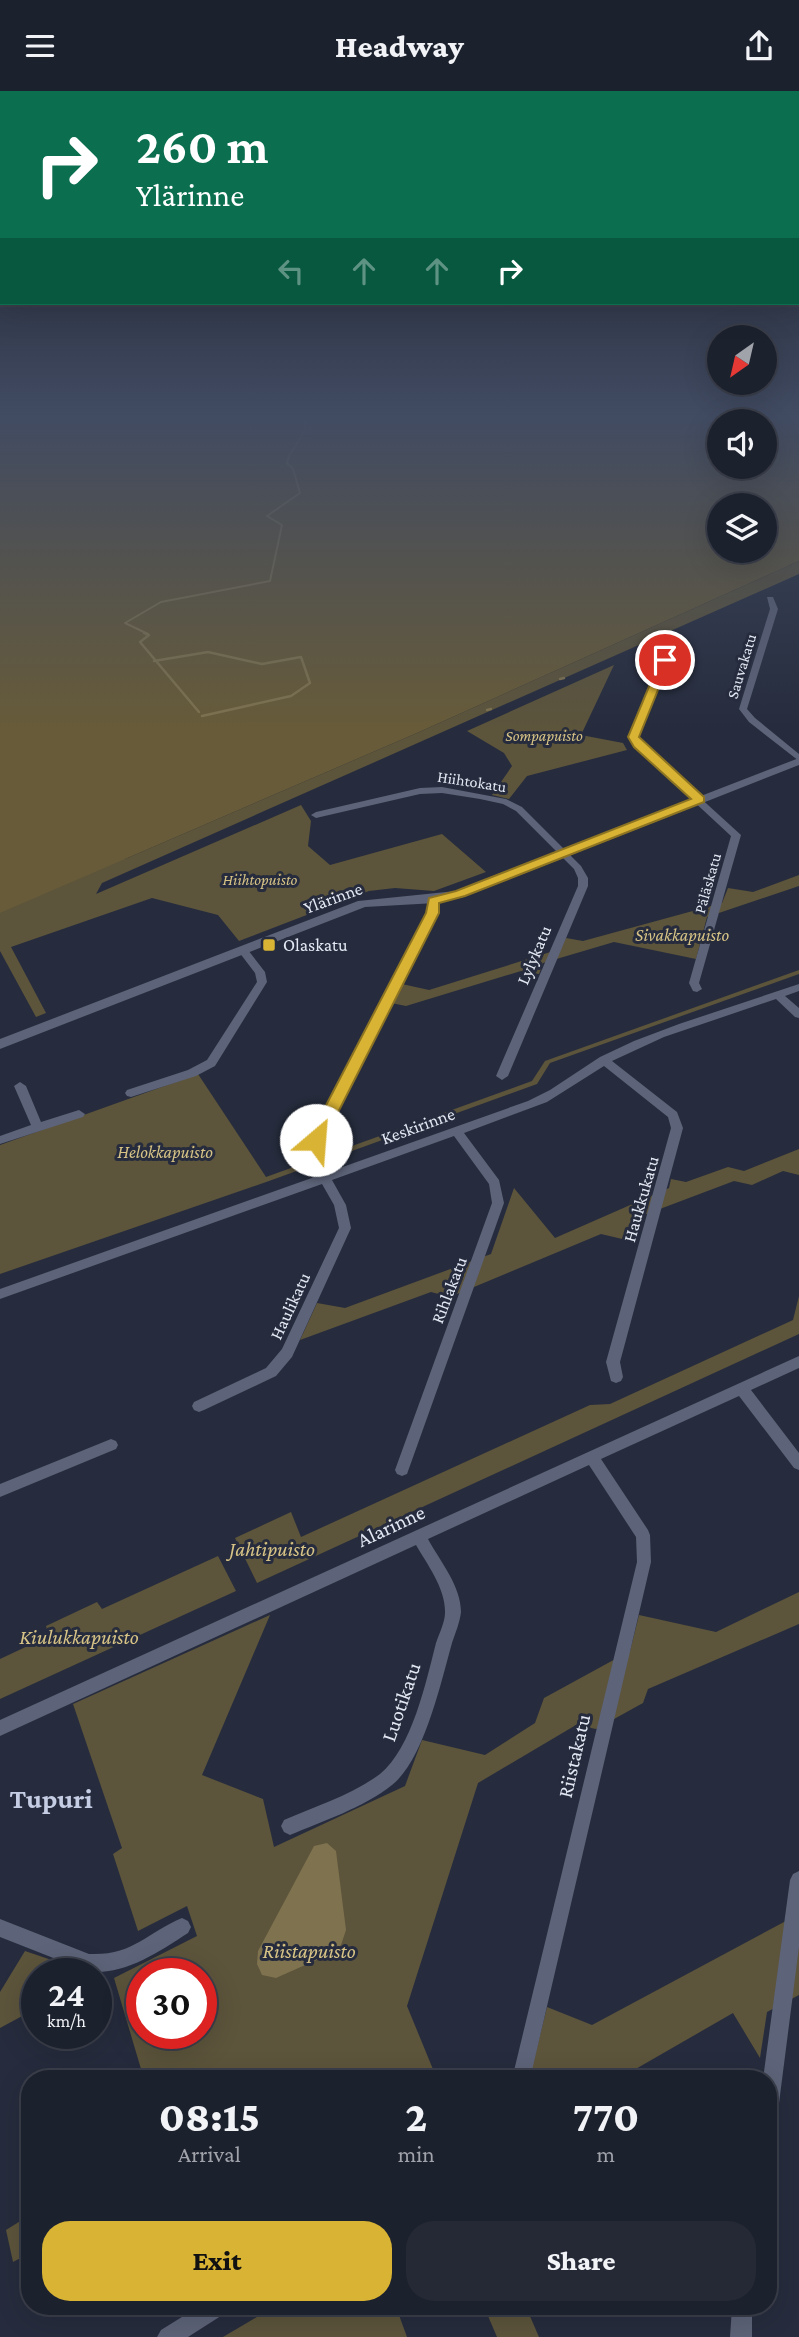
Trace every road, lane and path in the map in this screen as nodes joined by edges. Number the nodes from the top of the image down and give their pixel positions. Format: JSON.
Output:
{"nodes":[{"id":1,"x":770,"y":599,"type":"dead end"},
{"id":2,"x":661,"y":651,"type":"dead end"},
{"id":3,"x":799,"y":760,"type":"edge"},
{"id":4,"x":699,"y":800,"type":"junction"},
{"id":5,"x":316,"y":815,"type":"dead end"},
{"id":6,"x":563,"y":853,"type":"junction"},
{"id":7,"x":433,"y":901,"type":"junction"},
{"id":8,"x":244,"y":952,"type":"junction"},
{"id":9,"x":799,"y":987,"type":"edge"},
{"id":10,"x":697,"y":989,"type":"dead end"},
{"id":11,"x":778,"y":995,"type":"junction"},
{"id":12,"x":799,"y":1014,"type":"edge"},
{"id":13,"x":0,"y":1044,"type":"edge"},
{"id":14,"x":604,"y":1060,"type":"junction"},
{"id":15,"x":502,"y":1076,"type":"dead end"},
{"id":16,"x":20,"y":1086,"type":"dead end"},
{"id":17,"x":131,"y":1093,"type":"dead end"},
{"id":18,"x":79,"y":1114,"type":"dead end"},
{"id":19,"x":37,"y":1128,"type":"junction"},
{"id":20,"x":457,"y":1131,"type":"junction"},
{"id":21,"x":0,"y":1140,"type":"edge"},
{"id":22,"x":316,"y":1140,"type":"dead end"},
{"id":23,"x":325,"y":1178,"type":"junction"},
{"id":24,"x":0,"y":1294,"type":"edge"},
{"id":25,"x":799,"y":1362,"type":"edge"},
{"id":26,"x":616,"y":1377,"type":"dead end"},
{"id":27,"x":742,"y":1389,"type":"junction"},
{"id":28,"x":200,"y":1406,"type":"dead end"},
{"id":29,"x":111,"y":1445,"type":"dead end"},
{"id":30,"x":592,"y":1457,"type":"junction"},
{"id":31,"x":799,"y":1464,"type":"edge"},
{"id":32,"x":402,"y":1470,"type":"dead end"},
{"id":33,"x":0,"y":1491,"type":"edge"},
{"id":34,"x":419,"y":1536,"type":"junction"},
{"id":35,"x":0,"y":1728,"type":"edge"},
{"id":36,"x":290,"y":1826,"type":"dead end"},
{"id":37,"x":799,"y":1879,"type":"edge"},
{"id":38,"x":182,"y":1927,"type":"dead end"},
{"id":39,"x":0,"y":1928,"type":"edge"},
{"id":40,"x":524,"y":2070,"type":"edge"},
{"id":41,"x":773,"y":2070,"type":"edge"},
{"id":42,"x":204,"y":2315,"type":"edge"},
{"id":43,"x":742,"y":2315,"type":"edge"},
{"id":44,"x":168,"y":2337,"type":"edge"},
{"id":45,"x":741,"y":2337,"type":"edge"}],
"edges":[{"from":1,"to":3,"type":"street","name":"Sauvakatu"},
{"from":2,"to":4,"type":"street"},
{"from":3,"to":4,"type":"street","name":"Ylärinne"},
{"from":4,"to":6,"type":"street","name":"Ylärinne"},
{"from":4,"to":10,"type":"street","name":"Päläskatu"},
{"from":5,"to":6,"type":"street","name":"Hiihtokatu"},
{"from":6,"to":7,"type":"street","name":"Ylärinne"},
{"from":6,"to":15,"type":"street","name":"Lylykatu"},
{"from":7,"to":8,"type":"street","name":"Ylärinne"},
{"from":7,"to":22,"type":"street"},
{"from":8,"to":13,"type":"street","name":"Ylärinne"},
{"from":8,"to":17,"type":"street"},
{"from":9,"to":11,"type":"street","name":"Keskirinne"},
{"from":11,"to":12,"type":"street"},
{"from":11,"to":14,"type":"street","name":"Keskirinne"},
{"from":14,"to":20,"type":"street","name":"Keskirinne"},
{"from":14,"to":26,"type":"street","name":"Haukkukatu"},
{"from":16,"to":19,"type":"street"},
{"from":18,"to":19,"type":"street"},
{"from":19,"to":21,"type":"street"},
{"from":20,"to":23,"type":"street","name":"Keskirinne"},
{"from":20,"to":32,"type":"street","name":"Rihlakatu"},
{"from":23,"to":24,"type":"street","name":"Keskirinne"},
{"from":23,"to":28,"type":"street","name":"Haulikatu"},
{"from":25,"to":27,"type":"street","name":"Alarinne"},
{"from":27,"to":30,"type":"street","name":"Alarinne"},
{"from":27,"to":31,"type":"street"},
{"from":29,"to":33,"type":"street"},
{"from":30,"to":34,"type":"street","name":"Alarinne"},
{"from":30,"to":40,"type":"street","name":"Riistakatu"},
{"from":34,"to":35,"type":"street","name":"Alarinne"},
{"from":34,"to":36,"type":"street","name":"Luotikatu"},
{"from":37,"to":41,"type":"street"},
{"from":38,"to":39,"type":"street"},
{"from":42,"to":44,"type":"street"},
{"from":43,"to":45,"type":"street"}]}
